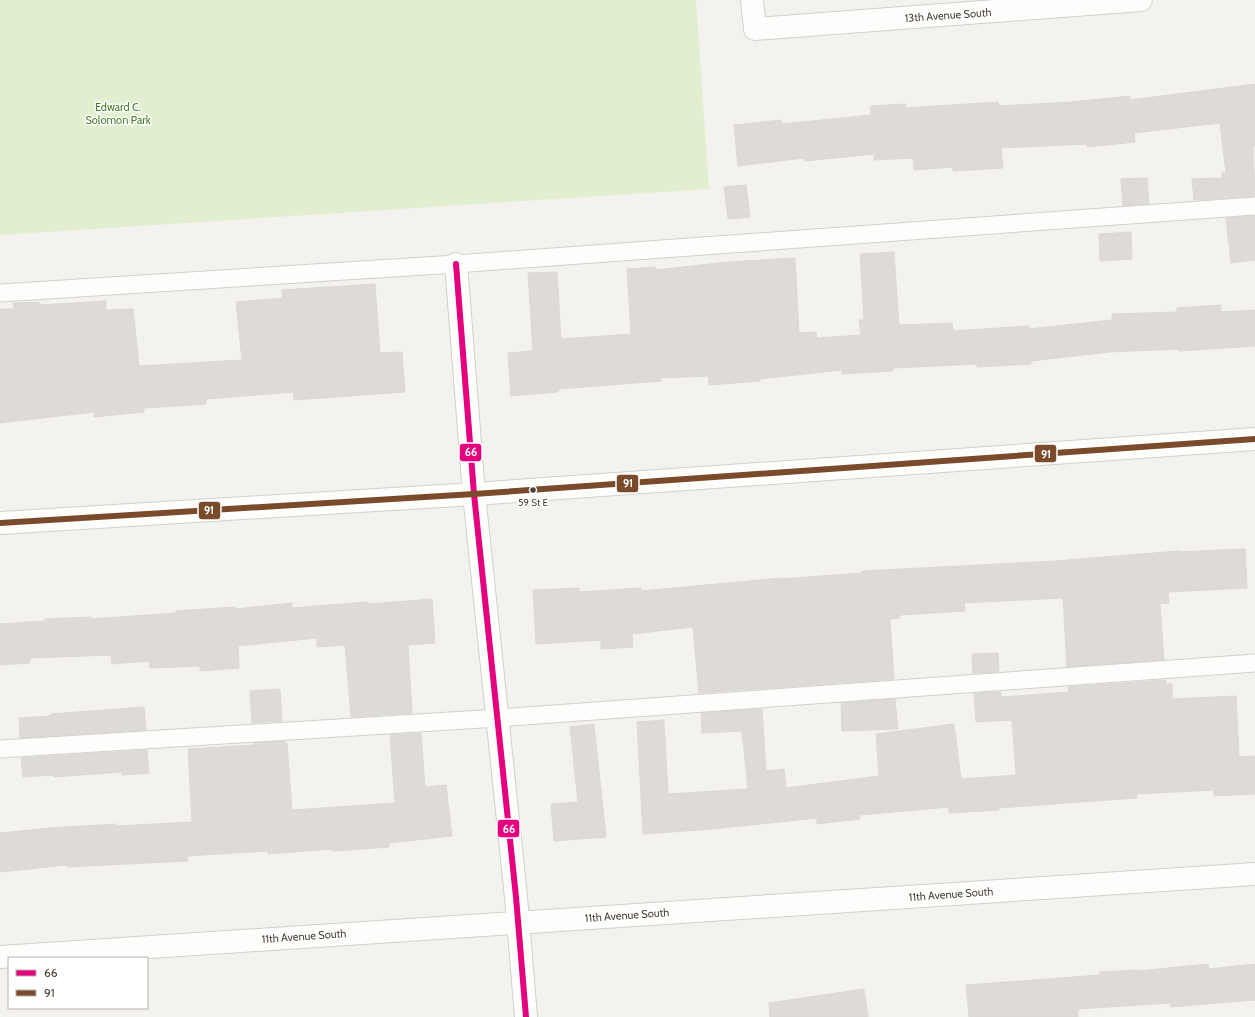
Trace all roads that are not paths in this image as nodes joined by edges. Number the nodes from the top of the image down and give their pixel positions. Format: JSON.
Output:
{"nodes":[{"id":1,"x":752,"y":0,"type":"edge"},
{"id":2,"x":1141,"y":0,"type":"edge"},
{"id":3,"x":1255,"y":206,"type":"edge"},
{"id":4,"x":456,"y":264,"type":"junction"},
{"id":5,"x":0,"y":293,"type":"edge"},
{"id":6,"x":1255,"y":439,"type":"edge"},
{"id":7,"x":474,"y":494,"type":"junction"},
{"id":8,"x":0,"y":523,"type":"edge"},
{"id":9,"x":1255,"y":663,"type":"edge"},
{"id":10,"x":498,"y":718,"type":"junction"},
{"id":11,"x":0,"y":749,"type":"edge"},
{"id":12,"x":1255,"y":874,"type":"edge"},
{"id":13,"x":518,"y":922,"type":"junction"},
{"id":14,"x":0,"y":957,"type":"edge"},
{"id":15,"x":526,"y":1017,"type":"edge"}],
"edges":[{"from":1,"to":2,"type":"street","name":"13th Avenue South"},
{"from":3,"to":4,"type":"lane"},
{"from":4,"to":5,"type":"lane"},
{"from":4,"to":7,"type":"street"},
{"from":6,"to":7,"type":"street"},
{"from":7,"to":8,"type":"street"},
{"from":7,"to":10,"type":"street"},
{"from":9,"to":10,"type":"lane"},
{"from":10,"to":11,"type":"lane"},
{"from":10,"to":13,"type":"street"},
{"from":12,"to":13,"type":"street","name":"11th Avenue South"},
{"from":13,"to":14,"type":"street","name":"11th Avenue South"},
{"from":13,"to":15,"type":"street"}]}
